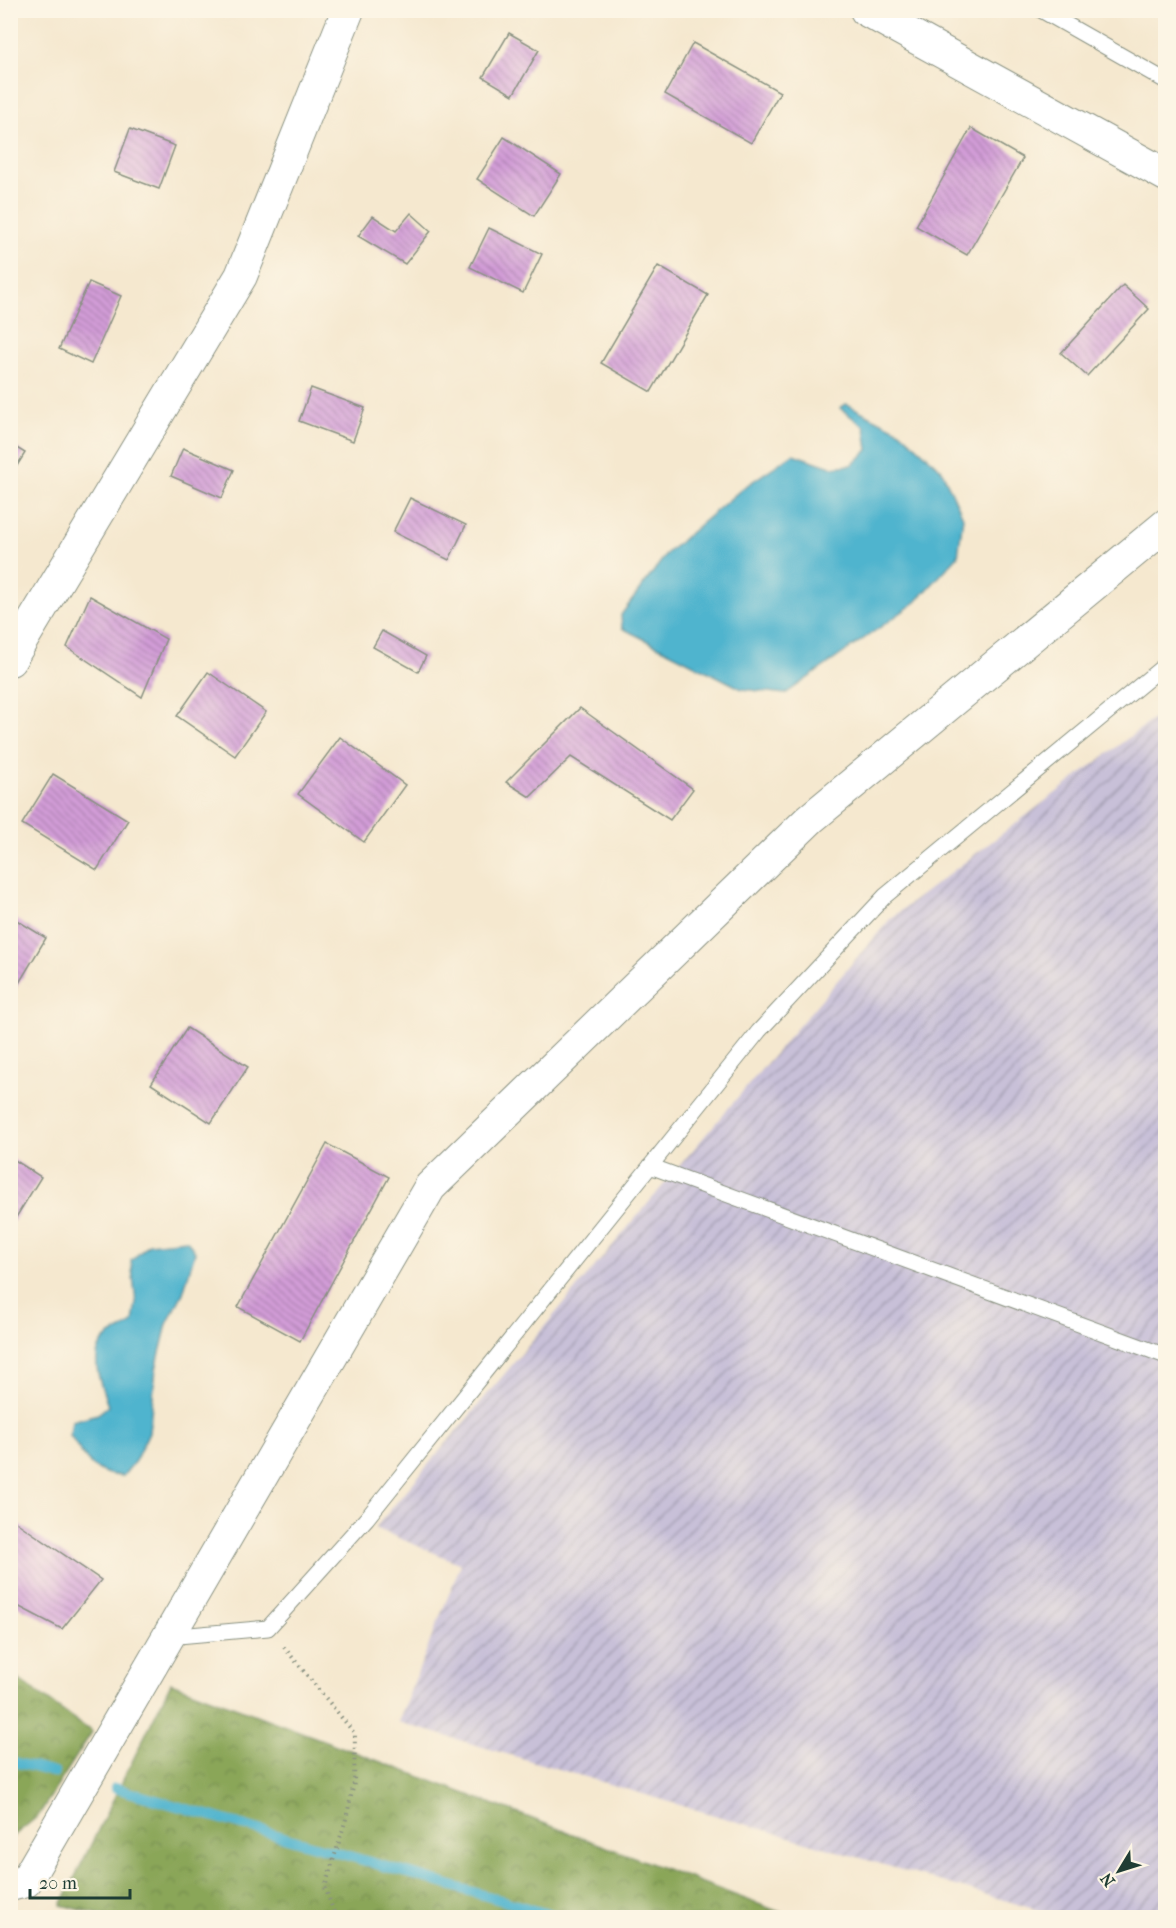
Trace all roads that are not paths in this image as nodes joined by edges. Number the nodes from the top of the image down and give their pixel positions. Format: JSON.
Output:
{"nodes":[{"id":1,"x":348,"y":10,"type":"edge"},
{"id":2,"x":866,"y":10,"type":"edge"},
{"id":3,"x":1041,"y":10,"type":"edge"},
{"id":4,"x":1166,"y":81,"type":"edge"},
{"id":5,"x":1166,"y":175,"type":"edge"},
{"id":6,"x":1166,"y":525,"type":"edge"},
{"id":7,"x":10,"y":660,"type":"edge"},
{"id":8,"x":1166,"y":664,"type":"edge"},
{"id":9,"x":650,"y":1166,"type":"junction"},
{"id":10,"x":1166,"y":1356,"type":"edge"},
{"id":11,"x":167,"y":1637,"type":"junction"},
{"id":12,"x":10,"y":1885,"type":"edge"}],
"edges":[{"from":1,"to":7,"type":"street"},
{"from":2,"to":5,"type":"street"},
{"from":3,"to":4,"type":"lane"},
{"from":6,"to":11,"type":"street"},
{"from":8,"to":9,"type":"lane"},
{"from":9,"to":10,"type":"lane"},
{"from":9,"to":11,"type":"lane"},
{"from":11,"to":12,"type":"street"}]}
